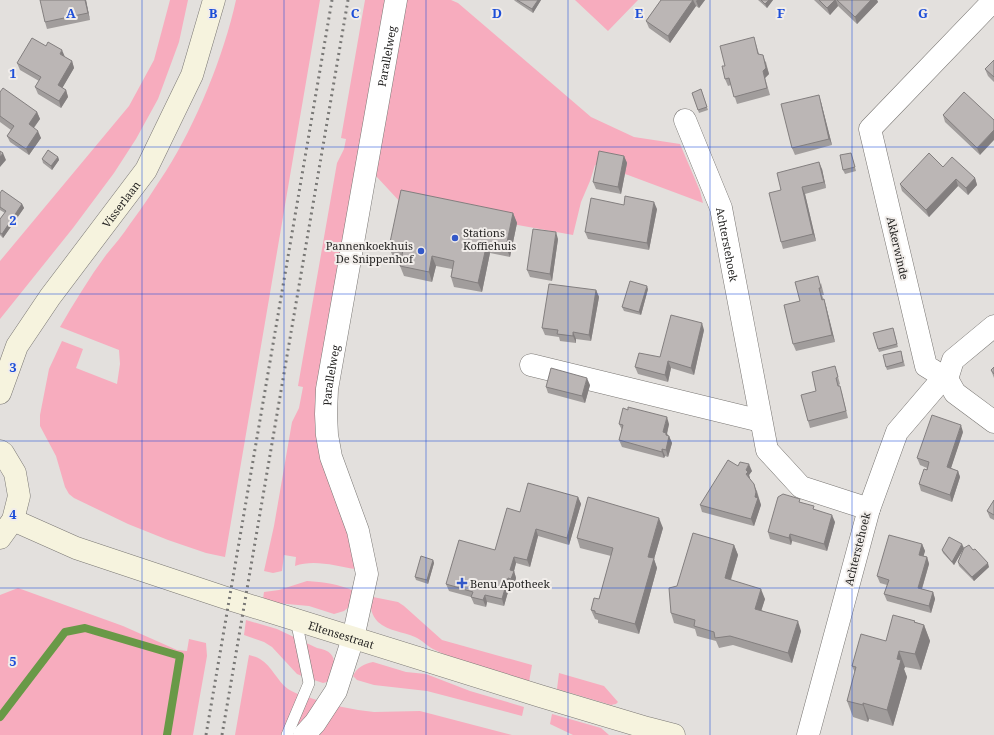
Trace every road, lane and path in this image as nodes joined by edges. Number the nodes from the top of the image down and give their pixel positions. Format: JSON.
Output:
{"nodes":[{"id":1,"x":214,"y":0,"type":"edge"},
{"id":2,"x":396,"y":0,"type":"edge"},
{"id":3,"x":994,"y":0,"type":"edge"},
{"id":4,"x":685,"y":120,"type":"dead end"},
{"id":5,"x":994,"y":326,"type":"edge"},
{"id":6,"x":531,"y":365,"type":"dead end"},
{"id":7,"x":947,"y":379,"type":"junction"},
{"id":8,"x":0,"y":393,"type":"edge"},
{"id":9,"x":761,"y":420,"type":"junction"},
{"id":10,"x":994,"y":422,"type":"edge"},
{"id":11,"x":0,"y":451,"type":"edge"},
{"id":12,"x":868,"y":509,"type":"junction"},
{"id":13,"x":14,"y":520,"type":"junction"},
{"id":14,"x":0,"y":538,"type":"edge"},
{"id":15,"x":296,"y":620,"type":"junction"},
{"id":16,"x":353,"y":638,"type":"junction"},
{"id":17,"x":646,"y":732,"type":"edge"},
{"id":18,"x":287,"y":735,"type":"edge"},
{"id":19,"x":304,"y":735,"type":"edge"},
{"id":20,"x":674,"y":735,"type":"edge"},
{"id":21,"x":808,"y":735,"type":"edge"}],
"edges":[{"from":1,"to":8,"type":"street","name":"Visserlaan"},
{"from":2,"to":16,"type":"street","name":"Parallelweg"},
{"from":3,"to":7,"type":"street","name":"Akkerwinde"},
{"from":4,"to":9,"type":"street","name":"Achterstehoek"},
{"from":5,"to":7,"type":"street"},
{"from":6,"to":9,"type":"street"},
{"from":7,"to":10,"type":"street"},
{"from":7,"to":12,"type":"street"},
{"from":9,"to":12,"type":"street","name":"Achterstehoek"},
{"from":11,"to":13,"type":"street"},
{"from":12,"to":21,"type":"street","name":"Achterstehoek"},
{"from":13,"to":14,"type":"street"},
{"from":13,"to":15,"type":"street","name":"Eltensestraat"},
{"from":15,"to":16,"type":"street","name":"Eltensestraat"},
{"from":15,"to":18,"type":"lane"},
{"from":16,"to":17,"type":"street","name":"Eltensestraat"},
{"from":16,"to":19,"type":"street","name":"Parallelweg"},
{"from":17,"to":20,"type":"street","name":"Eltensestraat"}]}
